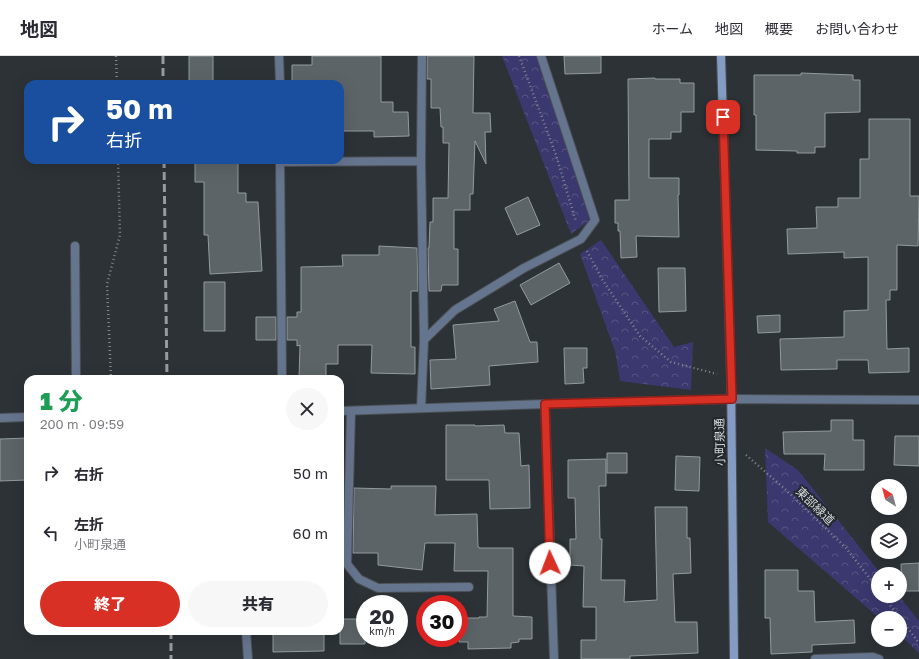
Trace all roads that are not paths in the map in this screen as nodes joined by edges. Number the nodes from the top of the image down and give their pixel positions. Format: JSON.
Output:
{"nodes":[{"id":1,"x":279,"y":56,"type":"edge"},
{"id":2,"x":422,"y":56,"type":"edge"},
{"id":3,"x":541,"y":56,"type":"edge"},
{"id":4,"x":721,"y":56,"type":"edge"},
{"id":5,"x":280,"y":80,"type":"edge"},
{"id":6,"x":344,"y":161,"type":"edge"},
{"id":7,"x":421,"y":161,"type":"junction"},
{"id":8,"x":280,"y":164,"type":"edge"},
{"id":9,"x":75,"y":246,"type":"dead end"},
{"id":10,"x":424,"y":340,"type":"junction"},
{"id":11,"x":76,"y":375,"type":"edge"},
{"id":12,"x":282,"y":375,"type":"edge"},
{"id":13,"x":732,"y":399,"type":"junction"},
{"id":14,"x":919,"y":400,"type":"edge"},
{"id":15,"x":545,"y":404,"type":"junction"},
{"id":16,"x":421,"y":408,"type":"junction"},
{"id":17,"x":344,"y":411,"type":"edge"},
{"id":18,"x":351,"y":411,"type":"junction"},
{"id":19,"x":24,"y":417,"type":"edge"},
{"id":20,"x":0,"y":418,"type":"edge"},
{"id":21,"x":469,"y":587,"type":"dead end"},
{"id":22,"x":246,"y":635,"type":"edge"},
{"id":23,"x":248,"y":659,"type":"edge"},
{"id":24,"x":554,"y":659,"type":"edge"},
{"id":25,"x":734,"y":659,"type":"edge"},
{"id":26,"x":815,"y":659,"type":"edge"},
{"id":27,"x":878,"y":659,"type":"edge"}],
"edges":[{"from":1,"to":5,"type":"street"},
{"from":2,"to":7,"type":"street"},
{"from":3,"to":10,"type":"street"},
{"from":4,"to":13,"type":"street","name":"小町泉通"},
{"from":6,"to":7,"type":"street"},
{"from":7,"to":10,"type":"street"},
{"from":8,"to":12,"type":"street"},
{"from":9,"to":11,"type":"street"},
{"from":10,"to":16,"type":"street"},
{"from":13,"to":14,"type":"street"},
{"from":13,"to":15,"type":"street"},
{"from":13,"to":25,"type":"street","name":"小町泉通"},
{"from":15,"to":16,"type":"street"},
{"from":15,"to":24,"type":"street"},
{"from":16,"to":18,"type":"street"},
{"from":17,"to":18,"type":"street"},
{"from":18,"to":21,"type":"street"},
{"from":19,"to":20,"type":"street"},
{"from":22,"to":23,"type":"street"},
{"from":26,"to":27,"type":"street"}]}
